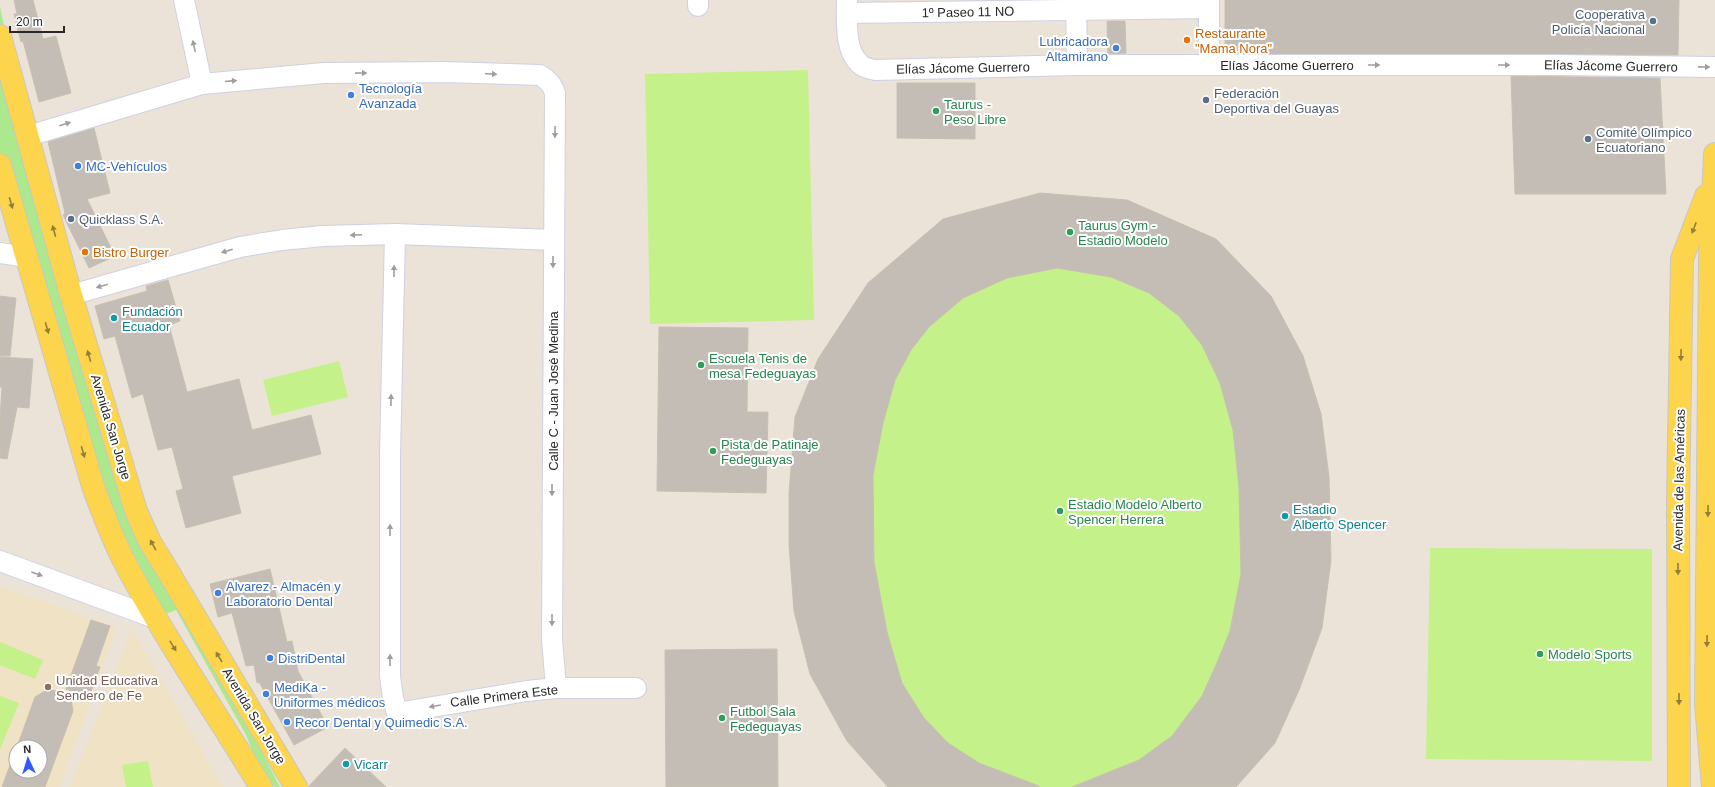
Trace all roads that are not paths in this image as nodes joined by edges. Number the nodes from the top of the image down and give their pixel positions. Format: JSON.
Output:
{"nodes":[{"id":1,"x":184,"y":0,"type":"edge"},
{"id":2,"x":1209,"y":4,"type":"edge"},
{"id":3,"x":1076,"y":5,"type":"edge"},
{"id":4,"x":847,"y":7,"type":"edge"},
{"id":5,"x":0,"y":36,"type":"edge"},
{"id":6,"x":1076,"y":65,"type":"junction"},
{"id":7,"x":1209,"y":65,"type":"junction"},
{"id":8,"x":1715,"y":67,"type":"edge"},
{"id":9,"x":202,"y":84,"type":"junction"},
{"id":10,"x":28,"y":136,"type":"junction"},
{"id":11,"x":1715,"y":154,"type":"edge"},
{"id":12,"x":0,"y":165,"type":"edge"},
{"id":13,"x":1713,"y":178,"type":"junction"},
{"id":14,"x":395,"y":234,"type":"junction"},
{"id":15,"x":554,"y":240,"type":"junction"},
{"id":16,"x":0,"y":253,"type":"edge"},
{"id":17,"x":26,"y":257,"type":"junction"},
{"id":18,"x":71,"y":294,"type":"junction"},
{"id":19,"x":1680,"y":401,"type":"junction"},
{"id":20,"x":1709,"y":401,"type":"junction"},
{"id":21,"x":0,"y":561,"type":"edge"},
{"id":22,"x":156,"y":618,"type":"junction"},
{"id":23,"x":556,"y":688,"type":"junction"},
{"id":24,"x":636,"y":688,"type":"dead end"},
{"id":25,"x":1706,"y":704,"type":"junction"},
{"id":26,"x":236,"y":747,"type":"junction"},
{"id":27,"x":247,"y":787,"type":"edge"},
{"id":28,"x":261,"y":787,"type":"edge"},
{"id":29,"x":296,"y":787,"type":"edge"},
{"id":30,"x":1680,"y":787,"type":"edge"},
{"id":31,"x":1713,"y":787,"type":"edge"}],
"edges":[{"from":9,"to":1,"type":"street","one_way":true},
{"from":2,"to":3,"type":"street","name":"1º Paseo 11 NO"},
{"from":2,"to":7,"type":"street"},
{"from":3,"to":4,"type":"street","name":"1º Paseo 11 NO"},
{"from":3,"to":6,"type":"street"},
{"from":4,"to":6,"type":"street","name":"Elías Jácome Guerrero"},
{"from":5,"to":10,"type":"main road","name":"Avenida San Jorge"},
{"from":6,"to":7,"type":"street","name":"Elías Jácome Guerrero"},
{"from":7,"to":8,"type":"street","name":"Elías Jácome Guerrero","one_way":true},
{"from":10,"to":9,"type":"street","one_way":true},
{"from":9,"to":15,"type":"street","name":"Calle C - Juan José Medina","one_way":true},
{"from":18,"to":10,"type":"main road","name":"Avenida San Jorge","one_way":true},
{"from":11,"to":13,"type":"main road","name":"Avenida de las Américas"},
{"from":12,"to":17,"type":"main road","one_way":true},
{"from":13,"to":19,"type":"main road","name":"Avenida de las Américas","one_way":true},
{"from":13,"to":20,"type":"main road","name":"Avenida de las Américas"},
{"from":14,"to":15,"type":"street"},
{"from":14,"to":18,"type":"street","one_way":true},
{"from":23,"to":14,"type":"street","name":"Calle Primera Este","one_way":true},
{"from":15,"to":23,"type":"street","name":"Calle C - Juan José Medina","one_way":true},
{"from":16,"to":17,"type":"street"},
{"from":17,"to":22,"type":"main road","one_way":true},
{"from":29,"to":18,"type":"main road","name":"Avenida San Jorge","one_way":true},
{"from":19,"to":20,"type":"main road"},
{"from":19,"to":30,"type":"main road","name":"Avenida de las Américas","one_way":true},
{"from":20,"to":25,"type":"main road","name":"Avenida de las Américas","one_way":true},
{"from":21,"to":22,"type":"street","one_way":true},
{"from":22,"to":26,"type":"main road","one_way":true},
{"from":23,"to":24,"type":"street","name":"Calle Primera Este"},
{"from":25,"to":30,"type":"main road"},
{"from":25,"to":31,"type":"main road","name":"Avenida de las Américas"},
{"from":26,"to":27,"type":"main road"},
{"from":26,"to":28,"type":"main road"}]}
